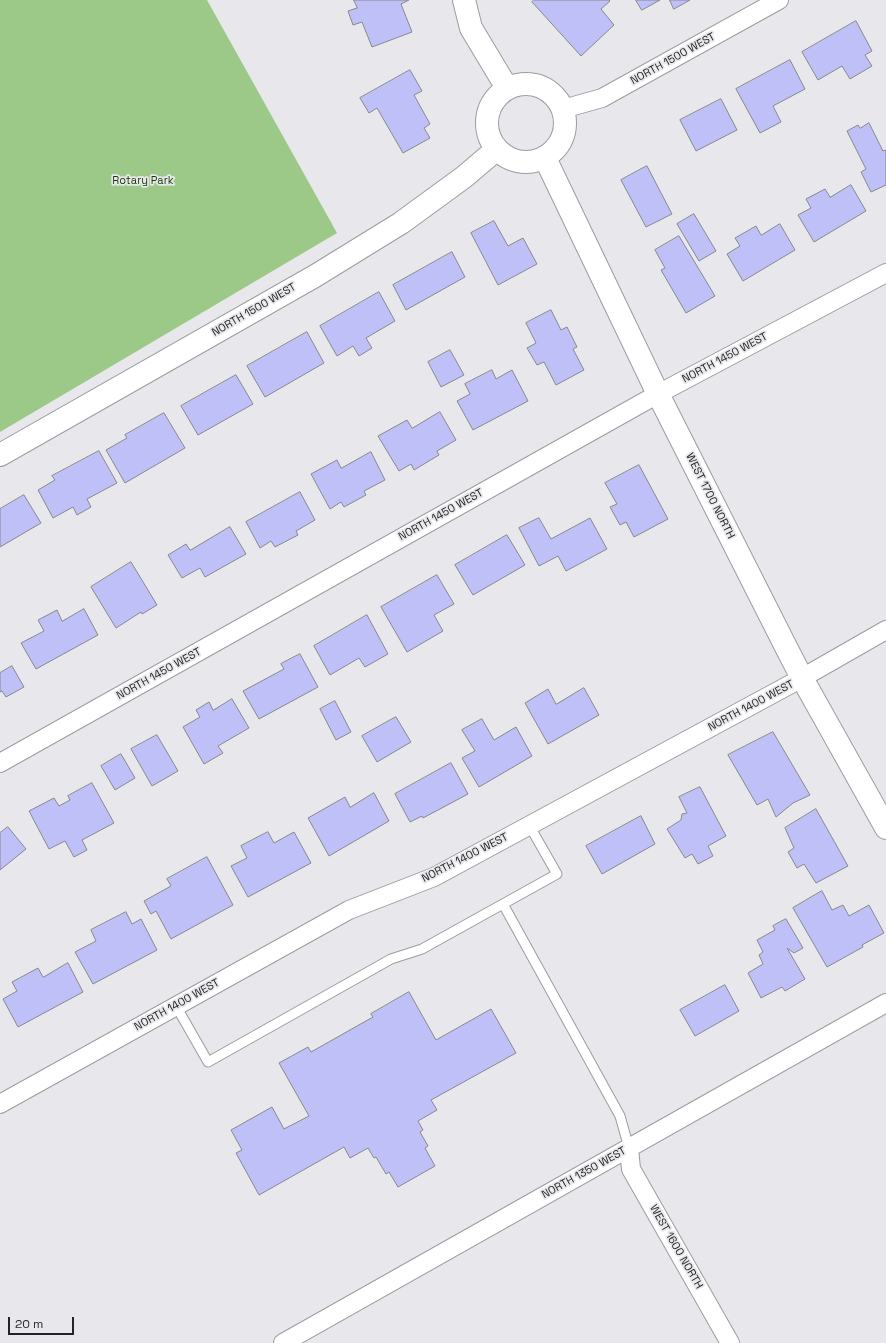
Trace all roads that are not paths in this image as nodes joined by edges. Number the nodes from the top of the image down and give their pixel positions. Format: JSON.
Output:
{"nodes":[{"id":1,"x":464,"y":0,"type":"edge"},
{"id":2,"x":779,"y":0,"type":"edge"},
{"id":3,"x":507,"y":88,"type":"junction"},
{"id":4,"x":563,"y":109,"type":"junction"},
{"id":5,"x":497,"y":149,"type":"junction"},
{"id":6,"x":545,"y":158,"type":"junction"},
{"id":7,"x":886,"y":274,"type":"edge"},
{"id":8,"x":658,"y":394,"type":"junction"},
{"id":9,"x":0,"y":455,"type":"edge"},
{"id":10,"x":886,"y":630,"type":"edge"},
{"id":11,"x":802,"y":678,"type":"junction"},
{"id":12,"x":0,"y":763,"type":"edge"},
{"id":13,"x":529,"y":825,"type":"junction"},
{"id":14,"x":886,"y":828,"type":"edge"},
{"id":15,"x":503,"y":904,"type":"junction"},
{"id":16,"x":886,"y":1003,"type":"edge"},
{"id":17,"x":176,"y":1006,"type":"junction"},
{"id":18,"x":0,"y":1104,"type":"edge"},
{"id":19,"x":629,"y":1148,"type":"junction"},
{"id":20,"x":283,"y":1343,"type":"edge"},
{"id":21,"x":730,"y":1343,"type":"edge"}],
"edges":[{"from":1,"to":3,"type":"street"},
{"from":2,"to":4,"type":"street","name":"NORTH 1500 WEST"},
{"from":3,"to":4,"type":"street"},
{"from":3,"to":5,"type":"street"},
{"from":4,"to":6,"type":"street"},
{"from":5,"to":6,"type":"street"},
{"from":5,"to":9,"type":"street","name":"NORTH 1500 WEST"},
{"from":6,"to":8,"type":"street","name":"WEST 1700 NORTH"},
{"from":7,"to":8,"type":"street","name":"NORTH 1450 WEST"},
{"from":8,"to":11,"type":"street","name":"WEST 1700 NORTH"},
{"from":8,"to":12,"type":"street","name":"NORTH 1450 WEST"},
{"from":10,"to":11,"type":"street","name":"NORTH 1400 WEST"},
{"from":11,"to":13,"type":"street","name":"NORTH 1400 WEST"},
{"from":11,"to":14,"type":"street","name":"WEST 1700 NORTH"},
{"from":13,"to":15,"type":"lane"},
{"from":13,"to":17,"type":"street","name":"NORTH 1400 WEST"},
{"from":15,"to":17,"type":"lane"},
{"from":15,"to":19,"type":"lane"},
{"from":16,"to":19,"type":"street","name":"NORTH 1350 WEST"},
{"from":17,"to":18,"type":"street","name":"NORTH 1400 WEST"},
{"from":19,"to":20,"type":"street","name":"NORTH 1350 WEST"},
{"from":19,"to":21,"type":"street","name":"WEST 1600 NORTH"}]}
